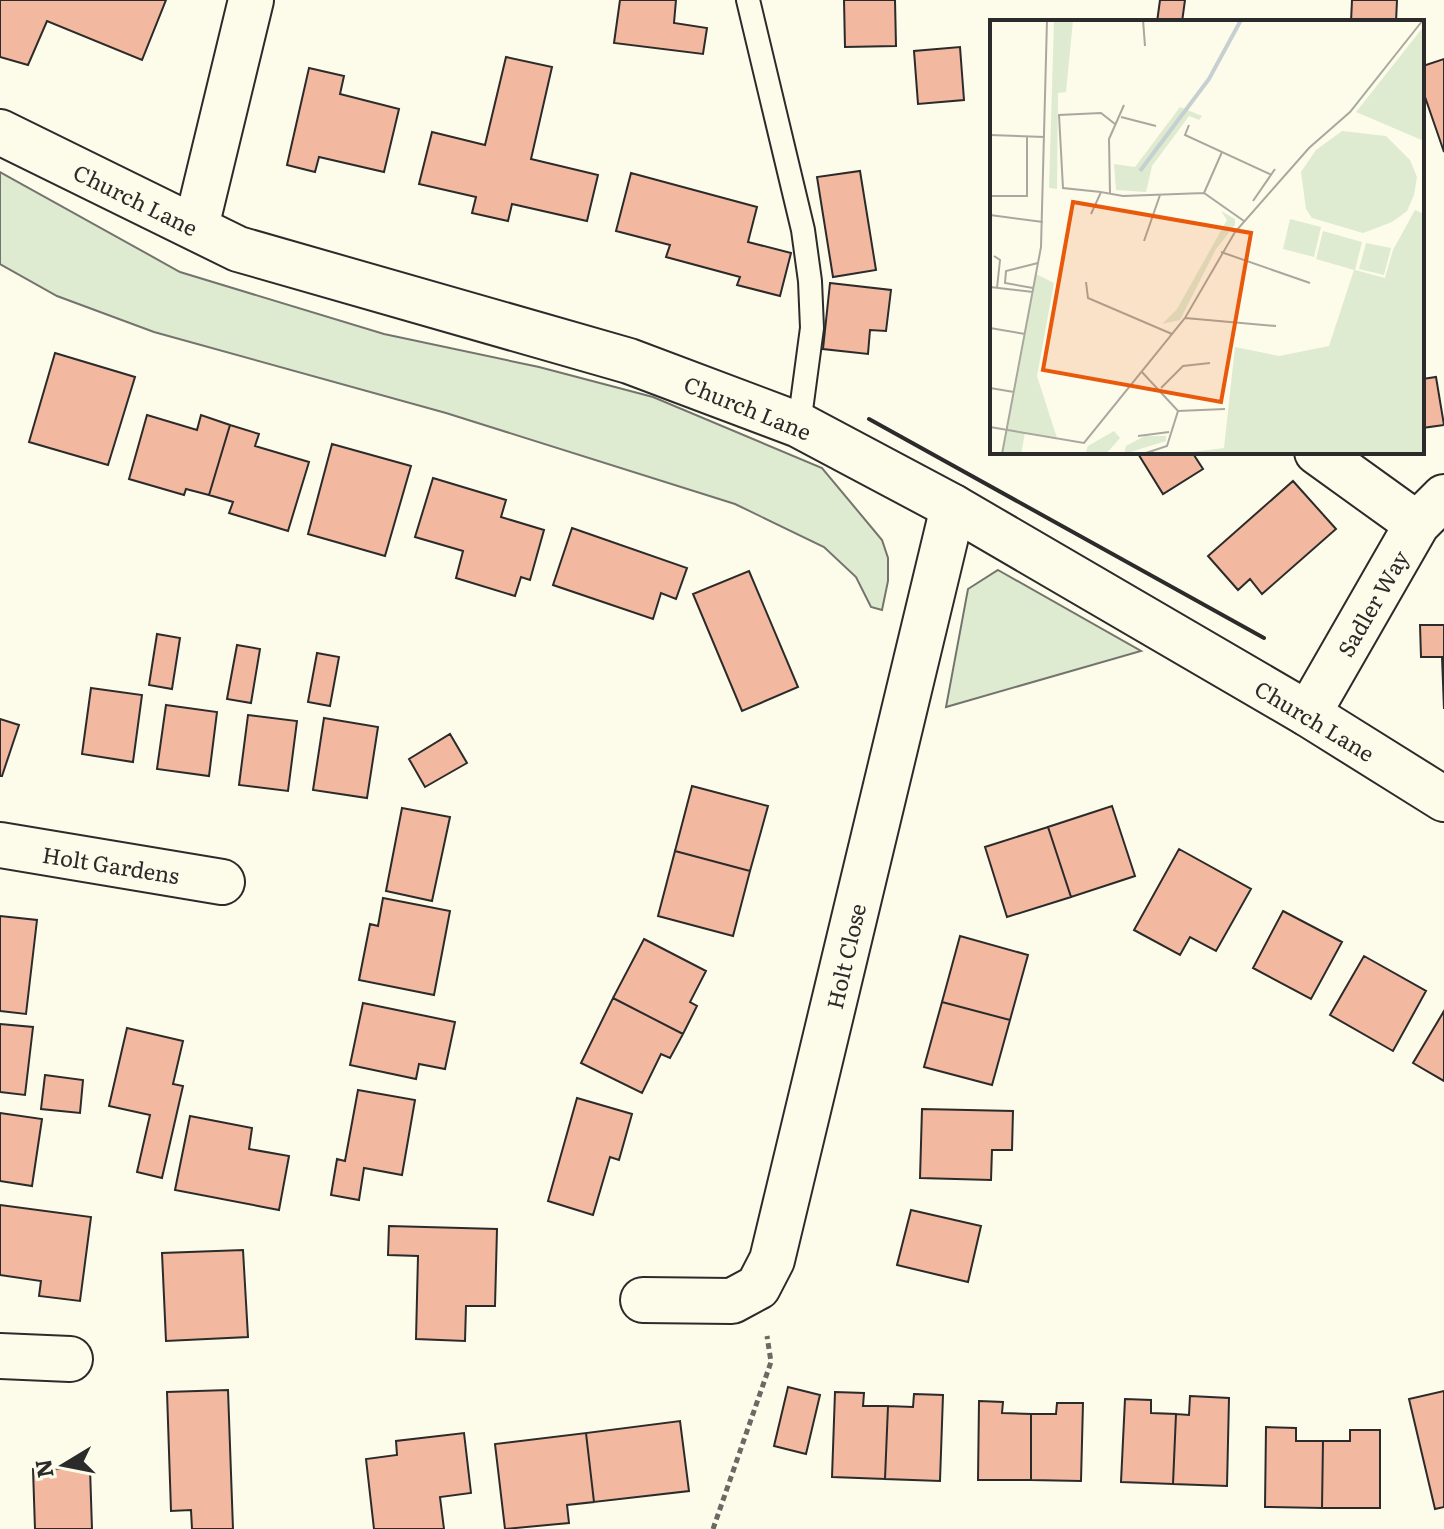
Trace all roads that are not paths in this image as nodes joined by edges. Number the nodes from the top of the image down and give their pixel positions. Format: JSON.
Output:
{"nodes":[{"id":1,"x":251,"y":0,"type":"edge"},
{"id":2,"x":748,"y":0,"type":"edge"},
{"id":3,"x":0,"y":132,"type":"edge"},
{"id":4,"x":196,"y":227,"type":"junction"},
{"id":5,"x":799,"y":425,"type":"junction"},
{"id":6,"x":1321,"y":454,"type":"edge"},
{"id":7,"x":953,"y":507,"type":"junction"},
{"id":8,"x":1431,"y":510,"type":"edge"},
{"id":9,"x":1308,"y":714,"type":"junction"},
{"id":10,"x":1444,"y":799,"type":"edge"},
{"id":11,"x":0,"y":845,"type":"edge"},
{"id":12,"x":222,"y":882,"type":"dead end"},
{"id":13,"x":643,"y":1300,"type":"dead end"},
{"id":14,"x":0,"y":1356,"type":"edge"},
{"id":15,"x":70,"y":1359,"type":"dead end"}],
"edges":[{"from":1,"to":4,"type":"street"},
{"from":2,"to":5,"type":"lane"},
{"from":3,"to":4,"type":"street","name":"Church Lane"},
{"from":4,"to":5,"type":"street","name":"Church Lane"},
{"from":5,"to":7,"type":"street","name":"Church Lane"},
{"from":6,"to":8,"type":"street"},
{"from":7,"to":9,"type":"street","name":"Church Lane"},
{"from":7,"to":13,"type":"street","name":"Holt Close"},
{"from":8,"to":9,"type":"street","name":"Sadler Way"},
{"from":9,"to":10,"type":"street","name":"Church Lane"},
{"from":11,"to":12,"type":"street","name":"Holt Gardens"},
{"from":14,"to":15,"type":"street"}]}
